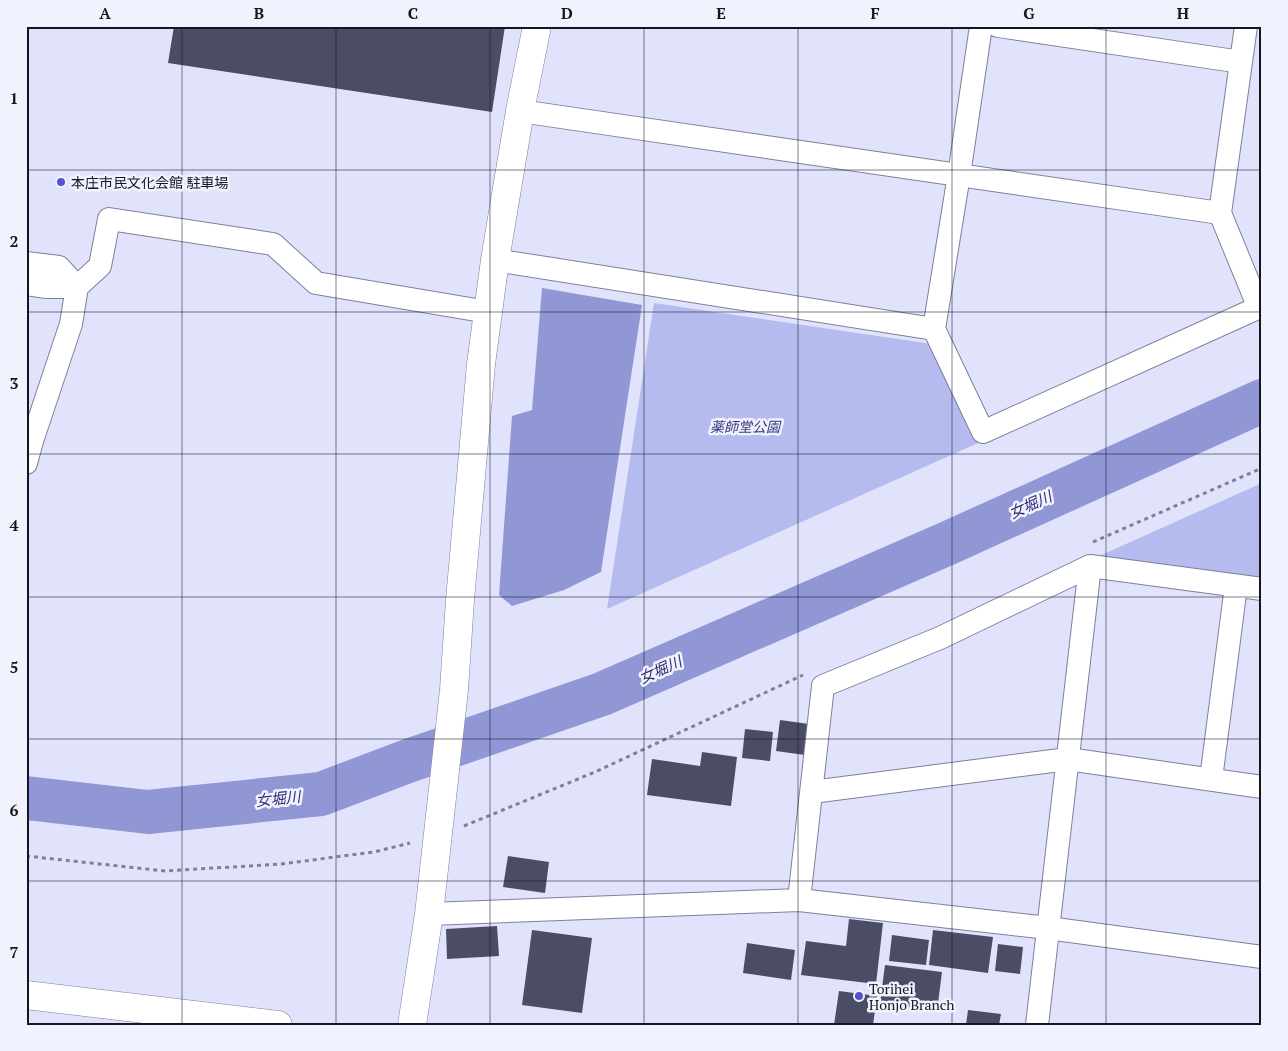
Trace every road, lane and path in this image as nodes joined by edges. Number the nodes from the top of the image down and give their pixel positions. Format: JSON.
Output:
{"nodes":[{"id":1,"x":537,"y":26,"type":"edge"},
{"id":2,"x":981,"y":26,"type":"edge"},
{"id":3,"x":998,"y":26,"type":"edge"},
{"id":4,"x":1246,"y":26,"type":"edge"},
{"id":5,"x":1241,"y":62,"type":"junction"},
{"id":6,"x":520,"y":111,"type":"junction"},
{"id":7,"x":959,"y":175,"type":"junction"},
{"id":8,"x":1220,"y":213,"type":"junction"},
{"id":9,"x":495,"y":260,"type":"junction"},
{"id":10,"x":26,"y":262,"type":"edge"},
{"id":11,"x":26,"y":284,"type":"edge"},
{"id":12,"x":77,"y":287,"type":"junction"},
{"id":13,"x":1260,"y":307,"type":"edge"},
{"id":14,"x":488,"y":312,"type":"junction"},
{"id":15,"x":934,"y":329,"type":"junction"},
{"id":16,"x":26,"y":463,"type":"edge"},
{"id":17,"x":1262,"y":468,"type":"edge"},
{"id":18,"x":1091,"y":543,"type":"dead end"},
{"id":19,"x":1090,"y":566,"type":"junction"},
{"id":20,"x":1236,"y":586,"type":"junction"},
{"id":21,"x":1262,"y":589,"type":"edge"},
{"id":22,"x":810,"y":672,"type":"dead end"},
{"id":23,"x":1068,"y":759,"type":"junction"},
{"id":24,"x":1211,"y":779,"type":"junction"},
{"id":25,"x":1262,"y":787,"type":"edge"},
{"id":26,"x":812,"y":792,"type":"junction"},
{"id":27,"x":438,"y":830,"type":"junction"},
{"id":28,"x":26,"y":856,"type":"edge"},
{"id":29,"x":799,"y":900,"type":"junction"},
{"id":30,"x":429,"y":914,"type":"junction"},
{"id":31,"x":1048,"y":928,"type":"junction"},
{"id":32,"x":1262,"y":958,"type":"edge"},
{"id":33,"x":26,"y":995,"type":"edge"},
{"id":34,"x":278,"y":1025,"type":"edge"},
{"id":35,"x":412,"y":1025,"type":"edge"},
{"id":36,"x":1037,"y":1025,"type":"edge"}],
"edges":[{"from":1,"to":6,"type":"street"},
{"from":2,"to":7,"type":"street"},
{"from":3,"to":5,"type":"street"},
{"from":4,"to":5,"type":"street"},
{"from":5,"to":8,"type":"street"},
{"from":6,"to":7,"type":"street"},
{"from":6,"to":9,"type":"street"},
{"from":7,"to":8,"type":"street"},
{"from":7,"to":15,"type":"street"},
{"from":8,"to":13,"type":"street"},
{"from":9,"to":14,"type":"street"},
{"from":9,"to":15,"type":"street"},
{"from":10,"to":12,"type":"street"},
{"from":11,"to":12,"type":"street"},
{"from":12,"to":14,"type":"street"},
{"from":12,"to":16,"type":"street"},
{"from":13,"to":15,"type":"street"},
{"from":14,"to":27,"type":"street"},
{"from":17,"to":18,"type":"path"},
{"from":19,"to":20,"type":"street"},
{"from":19,"to":23,"type":"street"},
{"from":19,"to":26,"type":"street"},
{"from":20,"to":21,"type":"street"},
{"from":20,"to":24,"type":"street"},
{"from":22,"to":27,"type":"path"},
{"from":23,"to":24,"type":"street"},
{"from":23,"to":26,"type":"street"},
{"from":23,"to":31,"type":"street"},
{"from":24,"to":25,"type":"street"},
{"from":26,"to":29,"type":"street"},
{"from":27,"to":28,"type":"path"},
{"from":27,"to":30,"type":"street"},
{"from":29,"to":30,"type":"street"},
{"from":29,"to":31,"type":"street"},
{"from":30,"to":35,"type":"street"},
{"from":31,"to":32,"type":"street"},
{"from":31,"to":36,"type":"street"},
{"from":33,"to":34,"type":"street"}]}
